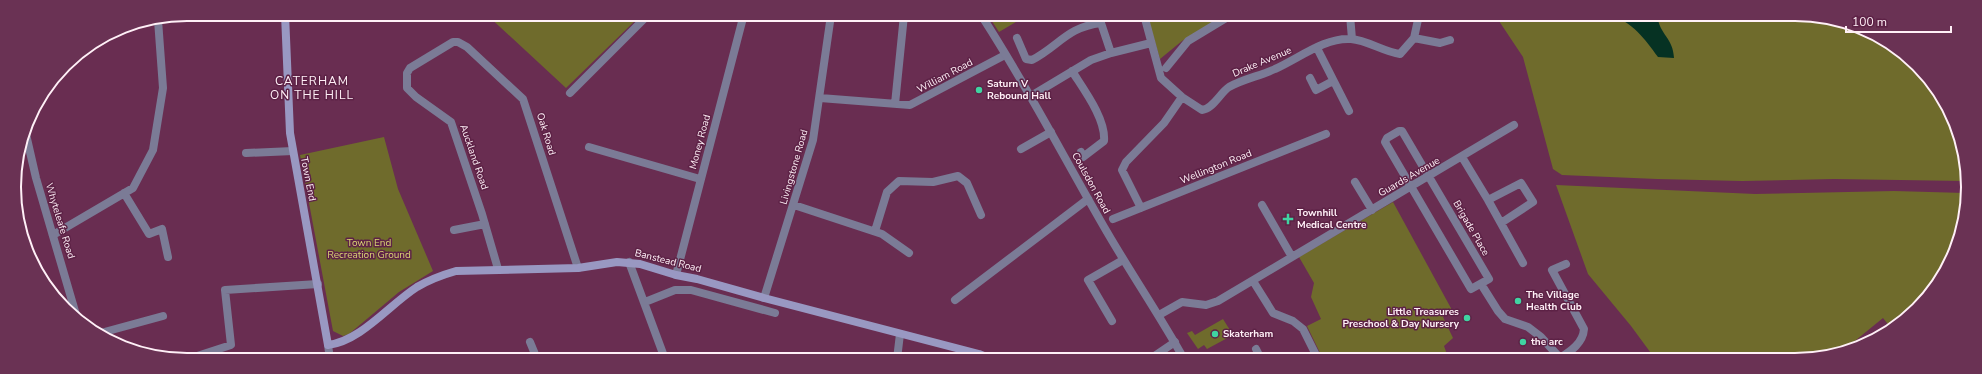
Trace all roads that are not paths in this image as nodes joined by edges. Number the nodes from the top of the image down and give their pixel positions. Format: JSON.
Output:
{"nodes":[{"id":1,"x":285,"y":21,"type":"edge"},
{"id":2,"x":642,"y":21,"type":"edge"},
{"id":3,"x":742,"y":21,"type":"edge"},
{"id":4,"x":830,"y":21,"type":"edge"},
{"id":5,"x":903,"y":21,"type":"edge"},
{"id":6,"x":985,"y":21,"type":"edge"},
{"id":7,"x":1096,"y":21,"type":"edge"},
{"id":8,"x":1101,"y":21,"type":"edge"},
{"id":9,"x":1146,"y":21,"type":"edge"},
{"id":10,"x":1216,"y":21,"type":"edge"},
{"id":11,"x":1350,"y":21,"type":"edge"},
{"id":12,"x":1418,"y":21,"type":"edge"},
{"id":13,"x":158,"y":23,"type":"edge"},
{"id":14,"x":1017,"y":38,"type":"dead end"},
{"id":15,"x":1414,"y":38,"type":"junction"},
{"id":16,"x":1352,"y":39,"type":"junction"},
{"id":17,"x":1450,"y":40,"type":"dead end"},
{"id":18,"x":1151,"y":43,"type":"junction"},
{"id":19,"x":448,"y":45,"type":"joint"},
{"id":20,"x":1317,"y":48,"type":"junction"},
{"id":21,"x":1111,"y":52,"type":"junction"},
{"id":22,"x":1005,"y":55,"type":"junction"},
{"id":23,"x":1166,"y":68,"type":"dead end"},
{"id":24,"x":1072,"y":71,"type":"junction"},
{"id":25,"x":1310,"y":78,"type":"dead end"},
{"id":26,"x":1333,"y":80,"type":"junction"},
{"id":27,"x":570,"y":93,"type":"dead end"},
{"id":28,"x":1031,"y":96,"type":"junction"},
{"id":29,"x":1182,"y":97,"type":"junction"},
{"id":30,"x":820,"y":98,"type":"junction"},
{"id":31,"x":895,"y":104,"type":"junction"},
{"id":32,"x":1349,"y":111,"type":"dead end"},
{"id":33,"x":1514,"y":125,"type":"dead end"},
{"id":34,"x":1051,"y":132,"type":"junction"},
{"id":35,"x":1326,"y":134,"type":"dead end"},
{"id":36,"x":28,"y":141,"type":"edge"},
{"id":37,"x":589,"y":147,"type":"dead end"},
{"id":38,"x":1021,"y":148,"type":"dead end"},
{"id":39,"x":293,"y":151,"type":"junction"},
{"id":40,"x":1081,"y":152,"type":"dead end"},
{"id":41,"x":246,"y":153,"type":"dead end"},
{"id":42,"x":1462,"y":158,"type":"junction"},
{"id":43,"x":1429,"y":176,"type":"junction"},
{"id":44,"x":700,"y":179,"type":"junction"},
{"id":45,"x":1355,"y":182,"type":"dead end"},
{"id":46,"x":1412,"y":187,"type":"junction"},
{"id":47,"x":124,"y":193,"type":"junction"},
{"id":48,"x":1088,"y":199,"type":"junction"},
{"id":49,"x":1488,"y":200,"type":"junction"},
{"id":50,"x":794,"y":205,"type":"junction"},
{"id":51,"x":1262,"y":205,"type":"dead end"},
{"id":52,"x":1141,"y":208,"type":"junction"},
{"id":53,"x":1372,"y":210,"type":"junction"},
{"id":54,"x":980,"y":215,"type":"dead end"},
{"id":55,"x":1113,"y":219,"type":"dead end"},
{"id":56,"x":1500,"y":223,"type":"junction"},
{"id":57,"x":486,"y":224,"type":"junction"},
{"id":58,"x":454,"y":230,"type":"dead end"},
{"id":59,"x":875,"y":231,"type":"junction"},
{"id":60,"x":53,"y":235,"type":"junction"},
{"id":61,"x":909,"y":253,"type":"dead end"},
{"id":62,"x":168,"y":257,"type":"dead end"},
{"id":63,"x":1292,"y":257,"type":"junction"},
{"id":64,"x":1123,"y":260,"type":"junction"},
{"id":65,"x":629,"y":262,"type":"junction"},
{"id":66,"x":1522,"y":263,"type":"dead end"},
{"id":67,"x":1566,"y":264,"type":"dead end"},
{"id":68,"x":578,"y":268,"type":"junction"},
{"id":69,"x":498,"y":269,"type":"junction"},
{"id":70,"x":676,"y":275,"type":"junction"},
{"id":71,"x":1253,"y":281,"type":"junction"},
{"id":72,"x":318,"y":284,"type":"junction"},
{"id":73,"x":1481,"y":284,"type":"junction"},
{"id":74,"x":764,"y":298,"type":"junction"},
{"id":75,"x":955,"y":300,"type":"dead end"},
{"id":76,"x":644,"y":302,"type":"junction"},
{"id":77,"x":74,"y":308,"type":"edge"},
{"id":78,"x":775,"y":313,"type":"dead end"},
{"id":79,"x":1159,"y":315,"type":"junction"},
{"id":80,"x":163,"y":316,"type":"dead end"},
{"id":81,"x":1112,"y":321,"type":"dead end"},
{"id":82,"x":105,"y":332,"type":"edge"},
{"id":83,"x":900,"y":334,"type":"junction"},
{"id":84,"x":530,"y":342,"type":"dead end"},
{"id":85,"x":1175,"y":342,"type":"junction"},
{"id":86,"x":328,"y":345,"type":"junction"},
{"id":87,"x":1256,"y":349,"type":"dead end"},
{"id":88,"x":206,"y":353,"type":"edge"},
{"id":89,"x":329,"y":353,"type":"edge"},
{"id":90,"x":535,"y":353,"type":"edge"},
{"id":91,"x":663,"y":353,"type":"edge"},
{"id":92,"x":898,"y":353,"type":"edge"},
{"id":93,"x":974,"y":353,"type":"edge"},
{"id":94,"x":1159,"y":353,"type":"edge"},
{"id":95,"x":1181,"y":353,"type":"edge"},
{"id":96,"x":1258,"y":353,"type":"edge"},
{"id":97,"x":1315,"y":353,"type":"edge"},
{"id":98,"x":1554,"y":353,"type":"edge"},
{"id":99,"x":1567,"y":353,"type":"edge"}],
"edges":[{"from":1,"to":39,"type":"main road","name":"Town End"},
{"from":2,"to":27,"type":"street"},
{"from":3,"to":44,"type":"street","name":"Money Road"},
{"from":4,"to":30,"type":"street","name":"Livingstone Road"},
{"from":5,"to":31,"type":"street"},
{"from":6,"to":22,"type":"street","name":"Coulsdon Road"},
{"from":7,"to":14,"type":"street"},
{"from":8,"to":21,"type":"street"},
{"from":9,"to":18,"type":"street","name":"Drake Avenue"},
{"from":10,"to":23,"type":"street"},
{"from":11,"to":16,"type":"street"},
{"from":12,"to":15,"type":"street"},
{"from":13,"to":47,"type":"street"},
{"from":15,"to":16,"type":"street","name":"Drake Avenue"},
{"from":15,"to":17,"type":"street"},
{"from":16,"to":20,"type":"street","name":"Drake Avenue"},
{"from":18,"to":21,"type":"street"},
{"from":18,"to":29,"type":"street","name":"Drake Avenue"},
{"from":19,"to":57,"type":"street","name":"Auckland Road"},
{"from":19,"to":68,"type":"street","name":"Oak Road"},
{"from":20,"to":26,"type":"street"},
{"from":20,"to":29,"type":"street","name":"Drake Avenue"},
{"from":21,"to":24,"type":"street"},
{"from":22,"to":28,"type":"street","name":"Coulsdon Road"},
{"from":22,"to":31,"type":"street","name":"William Road"},
{"from":24,"to":28,"type":"street"},
{"from":24,"to":40,"type":"street"},
{"from":25,"to":26,"type":"street"},
{"from":26,"to":32,"type":"street"},
{"from":28,"to":34,"type":"street","name":"Coulsdon Road"},
{"from":29,"to":52,"type":"street"},
{"from":30,"to":31,"type":"street","name":"William Road"},
{"from":30,"to":50,"type":"street","name":"Livingstone Road"},
{"from":33,"to":42,"type":"street","name":"Guards Avenue"},
{"from":34,"to":38,"type":"street"},
{"from":34,"to":48,"type":"street","name":"Coulsdon Road"},
{"from":35,"to":52,"type":"street","name":"Wellington Road"},
{"from":36,"to":60,"type":"street","name":"Whyteleafe Road"},
{"from":37,"to":44,"type":"street"},
{"from":39,"to":41,"type":"street"},
{"from":39,"to":72,"type":"main road","name":"Town End"},
{"from":42,"to":43,"type":"street","name":"Guards Avenue"},
{"from":42,"to":49,"type":"street"},
{"from":43,"to":46,"type":"street","name":"Guards Avenue"},
{"from":43,"to":46,"type":"street","name":"Brigade Place"},
{"from":43,"to":73,"type":"street","name":"Brigade Place"},
{"from":44,"to":70,"type":"street","name":"Money Road"},
{"from":45,"to":53,"type":"street"},
{"from":46,"to":53,"type":"street","name":"Guards Avenue"},
{"from":46,"to":73,"type":"street","name":"Brigade Place"},
{"from":47,"to":60,"type":"street"},
{"from":47,"to":62,"type":"street"},
{"from":48,"to":64,"type":"street","name":"Coulsdon Road"},
{"from":48,"to":75,"type":"street"},
{"from":49,"to":56,"type":"street"},
{"from":49,"to":56,"type":"street"},
{"from":50,"to":59,"type":"street"},
{"from":50,"to":74,"type":"street","name":"Livingstone Road"},
{"from":51,"to":63,"type":"street"},
{"from":52,"to":55,"type":"street","name":"Wellington Road"},
{"from":53,"to":63,"type":"street","name":"Guards Avenue"},
{"from":54,"to":59,"type":"street"},
{"from":56,"to":66,"type":"street"},
{"from":57,"to":58,"type":"street"},
{"from":57,"to":69,"type":"street","name":"Auckland Road"},
{"from":59,"to":61,"type":"street"},
{"from":60,"to":77,"type":"street","name":"Whyteleafe Road"},
{"from":63,"to":71,"type":"street","name":"Guards Avenue"},
{"from":64,"to":79,"type":"street","name":"Coulsdon Road"},
{"from":64,"to":81,"type":"street"},
{"from":65,"to":68,"type":"main road","name":"Banstead Road"},
{"from":65,"to":70,"type":"main road","name":"Banstead Road"},
{"from":65,"to":76,"type":"street"},
{"from":67,"to":99,"type":"street"},
{"from":68,"to":69,"type":"main road","name":"Banstead Road"},
{"from":69,"to":86,"type":"main road","name":"Banstead Road"},
{"from":70,"to":74,"type":"main road","name":"Banstead Road"},
{"from":71,"to":79,"type":"street","name":"Guards Avenue"},
{"from":71,"to":97,"type":"street"},
{"from":72,"to":86,"type":"main road","name":"Town End"},
{"from":72,"to":88,"type":"street"},
{"from":73,"to":98,"type":"street"},
{"from":74,"to":83,"type":"main road","name":"Banstead Road"},
{"from":76,"to":78,"type":"street"},
{"from":76,"to":91,"type":"street"},
{"from":79,"to":85,"type":"street","name":"Coulsdon Road"},
{"from":80,"to":82,"type":"street"},
{"from":83,"to":92,"type":"street"},
{"from":83,"to":93,"type":"main road","name":"Banstead Road"},
{"from":84,"to":90,"type":"street"},
{"from":85,"to":94,"type":"street"},
{"from":85,"to":95,"type":"street","name":"Coulsdon Road"},
{"from":86,"to":89,"type":"street"},
{"from":87,"to":96,"type":"street"}]}
